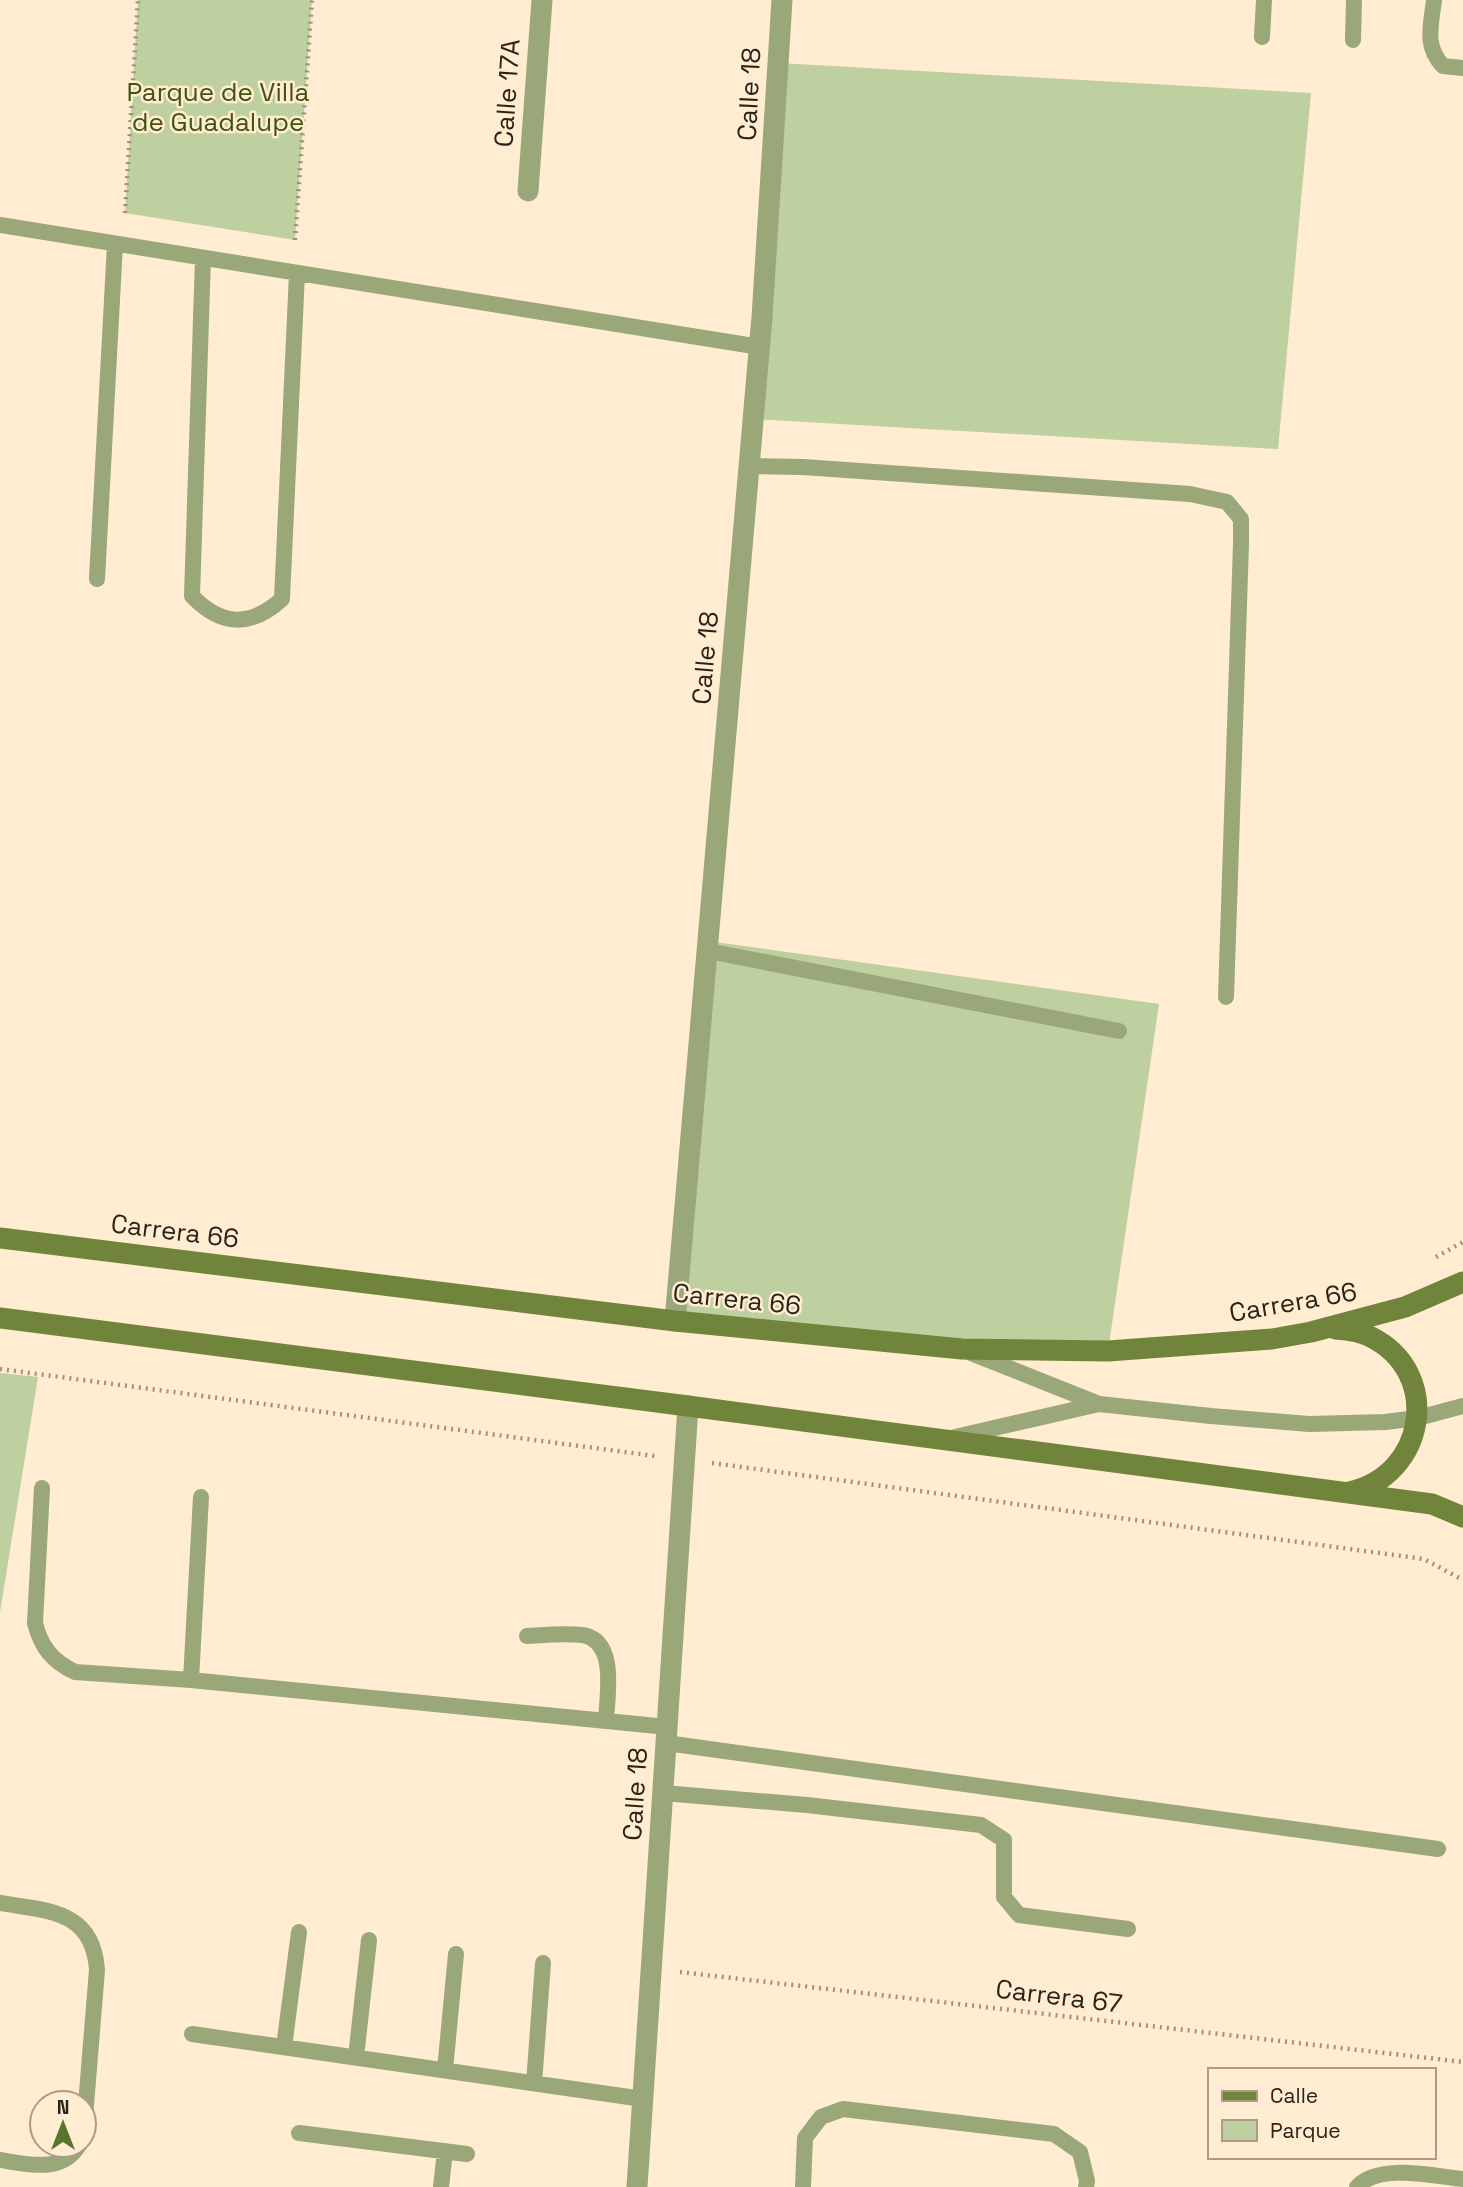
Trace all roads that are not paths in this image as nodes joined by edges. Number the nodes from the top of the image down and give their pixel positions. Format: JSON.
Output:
{"nodes":[{"id":1,"x":542,"y":0,"type":"edge"},
{"id":2,"x":782,"y":0,"type":"edge"},
{"id":3,"x":1264,"y":0,"type":"edge"},
{"id":4,"x":1354,"y":0,"type":"edge"},
{"id":5,"x":1434,"y":0,"type":"edge"},
{"id":6,"x":1262,"y":37,"type":"dead end"},
{"id":7,"x":1353,"y":40,"type":"dead end"},
{"id":8,"x":1463,"y":68,"type":"edge"},
{"id":9,"x":528,"y":191,"type":"dead end"},
{"id":10,"x":0,"y":225,"type":"edge"},
{"id":11,"x":115,"y":244,"type":"junction"},
{"id":12,"x":203,"y":258,"type":"junction"},
{"id":13,"x":297,"y":273,"type":"junction"},
{"id":14,"x":760,"y":347,"type":"junction"},
{"id":15,"x":749,"y":466,"type":"junction"},
{"id":16,"x":97,"y":579,"type":"dead end"},
{"id":17,"x":708,"y":951,"type":"junction"},
{"id":18,"x":1226,"y":997,"type":"dead end"},
{"id":19,"x":1119,"y":1031,"type":"dead end"},
{"id":20,"x":0,"y":1238,"type":"edge"},
{"id":21,"x":1463,"y":1282,"type":"edge"},
{"id":22,"x":0,"y":1318,"type":"edge"},
{"id":23,"x":675,"y":1321,"type":"junction"},
{"id":24,"x":1311,"y":1332,"type":"junction"},
{"id":25,"x":962,"y":1349,"type":"junction"},
{"id":26,"x":1099,"y":1404,"type":"junction"},
{"id":27,"x":688,"y":1406,"type":"junction"},
{"id":28,"x":1463,"y":1406,"type":"edge"},
{"id":29,"x":1418,"y":1418,"type":"junction"},
{"id":30,"x":947,"y":1439,"type":"junction"},
{"id":31,"x":41,"y":1488,"type":"dead end"},
{"id":32,"x":1344,"y":1493,"type":"junction"},
{"id":33,"x":201,"y":1497,"type":"dead end"},
{"id":34,"x":1463,"y":1517,"type":"edge"},
{"id":35,"x":527,"y":1636,"type":"dead end"},
{"id":36,"x":191,"y":1680,"type":"junction"},
{"id":37,"x":606,"y":1721,"type":"junction"},
{"id":38,"x":666,"y":1735,"type":"junction"},
{"id":39,"x":663,"y":1793,"type":"junction"},
{"id":40,"x":1438,"y":1849,"type":"dead end"},
{"id":41,"x":0,"y":1903,"type":"edge"},
{"id":42,"x":1128,"y":1930,"type":"dead end"},
{"id":43,"x":299,"y":1932,"type":"dead end"},
{"id":44,"x":369,"y":1940,"type":"dead end"},
{"id":45,"x":456,"y":1954,"type":"dead end"},
{"id":46,"x":543,"y":1963,"type":"dead end"},
{"id":47,"x":191,"y":2034,"type":"dead end"},
{"id":48,"x":284,"y":2047,"type":"junction"},
{"id":49,"x":356,"y":2057,"type":"junction"},
{"id":50,"x":445,"y":2070,"type":"junction"},
{"id":51,"x":534,"y":2083,"type":"junction"},
{"id":52,"x":87,"y":2089,"type":"edge"},
{"id":53,"x":643,"y":2099,"type":"junction"},
{"id":54,"x":299,"y":2133,"type":"dead end"},
{"id":55,"x":445,"y":2151,"type":"junction"},
{"id":56,"x":467,"y":2154,"type":"dead end"},
{"id":57,"x":66,"y":2159,"type":"edge"},
{"id":58,"x":0,"y":2160,"type":"edge"},
{"id":59,"x":1463,"y":2179,"type":"edge"},
{"id":60,"x":441,"y":2187,"type":"edge"},
{"id":61,"x":637,"y":2187,"type":"edge"},
{"id":62,"x":803,"y":2187,"type":"edge"},
{"id":63,"x":1086,"y":2187,"type":"edge"},
{"id":64,"x":1357,"y":2187,"type":"edge"}],
"edges":[{"from":1,"to":9,"type":"street","name":"Calle 17A"},
{"from":2,"to":14,"type":"street","name":"Calle 18"},
{"from":3,"to":6,"type":"lane"},
{"from":4,"to":7,"type":"lane"},
{"from":5,"to":8,"type":"lane"},
{"from":10,"to":11,"type":"lane"},
{"from":11,"to":12,"type":"lane"},
{"from":11,"to":16,"type":"lane"},
{"from":12,"to":13,"type":"lane"},
{"from":12,"to":13,"type":"lane"},
{"from":13,"to":14,"type":"lane"},
{"from":14,"to":15,"type":"street","name":"Calle 18"},
{"from":15,"to":17,"type":"street","name":"Calle 18"},
{"from":15,"to":18,"type":"lane"},
{"from":17,"to":19,"type":"lane"},
{"from":17,"to":23,"type":"street","name":"Calle 18"},
{"from":20,"to":23,"type":"main road","name":"Carrera 66"},
{"from":21,"to":24,"type":"main road","name":"Carrera 66"},
{"from":22,"to":27,"type":"main road"},
{"from":23,"to":25,"type":"main road","name":"Carrera 66"},
{"from":24,"to":25,"type":"main road","name":"Carrera 66"},
{"from":24,"to":29,"type":"main road"},
{"from":25,"to":26,"type":"lane"},
{"from":26,"to":29,"type":"lane"},
{"from":26,"to":30,"type":"lane"},
{"from":27,"to":30,"type":"main road"},
{"from":27,"to":38,"type":"street","name":"Calle 18"},
{"from":28,"to":29,"type":"lane"},
{"from":29,"to":32,"type":"main road"},
{"from":30,"to":32,"type":"main road"},
{"from":31,"to":36,"type":"lane"},
{"from":32,"to":34,"type":"main road"},
{"from":33,"to":36,"type":"lane"},
{"from":35,"to":37,"type":"lane"},
{"from":36,"to":37,"type":"lane"},
{"from":37,"to":38,"type":"lane"},
{"from":38,"to":39,"type":"street","name":"Calle 18"},
{"from":38,"to":40,"type":"lane"},
{"from":39,"to":42,"type":"lane"},
{"from":39,"to":53,"type":"street","name":"Calle 18"},
{"from":41,"to":52,"type":"lane"},
{"from":43,"to":48,"type":"lane"},
{"from":44,"to":49,"type":"lane"},
{"from":45,"to":50,"type":"lane"},
{"from":46,"to":51,"type":"lane"},
{"from":47,"to":48,"type":"lane"},
{"from":48,"to":49,"type":"lane"},
{"from":49,"to":50,"type":"lane"},
{"from":50,"to":51,"type":"lane"},
{"from":51,"to":53,"type":"lane"},
{"from":53,"to":61,"type":"street","name":"Calle 18"},
{"from":54,"to":55,"type":"lane"},
{"from":55,"to":56,"type":"lane"},
{"from":55,"to":60,"type":"lane"},
{"from":57,"to":58,"type":"lane"},
{"from":59,"to":64,"type":"lane"},
{"from":62,"to":63,"type":"lane"}]}
